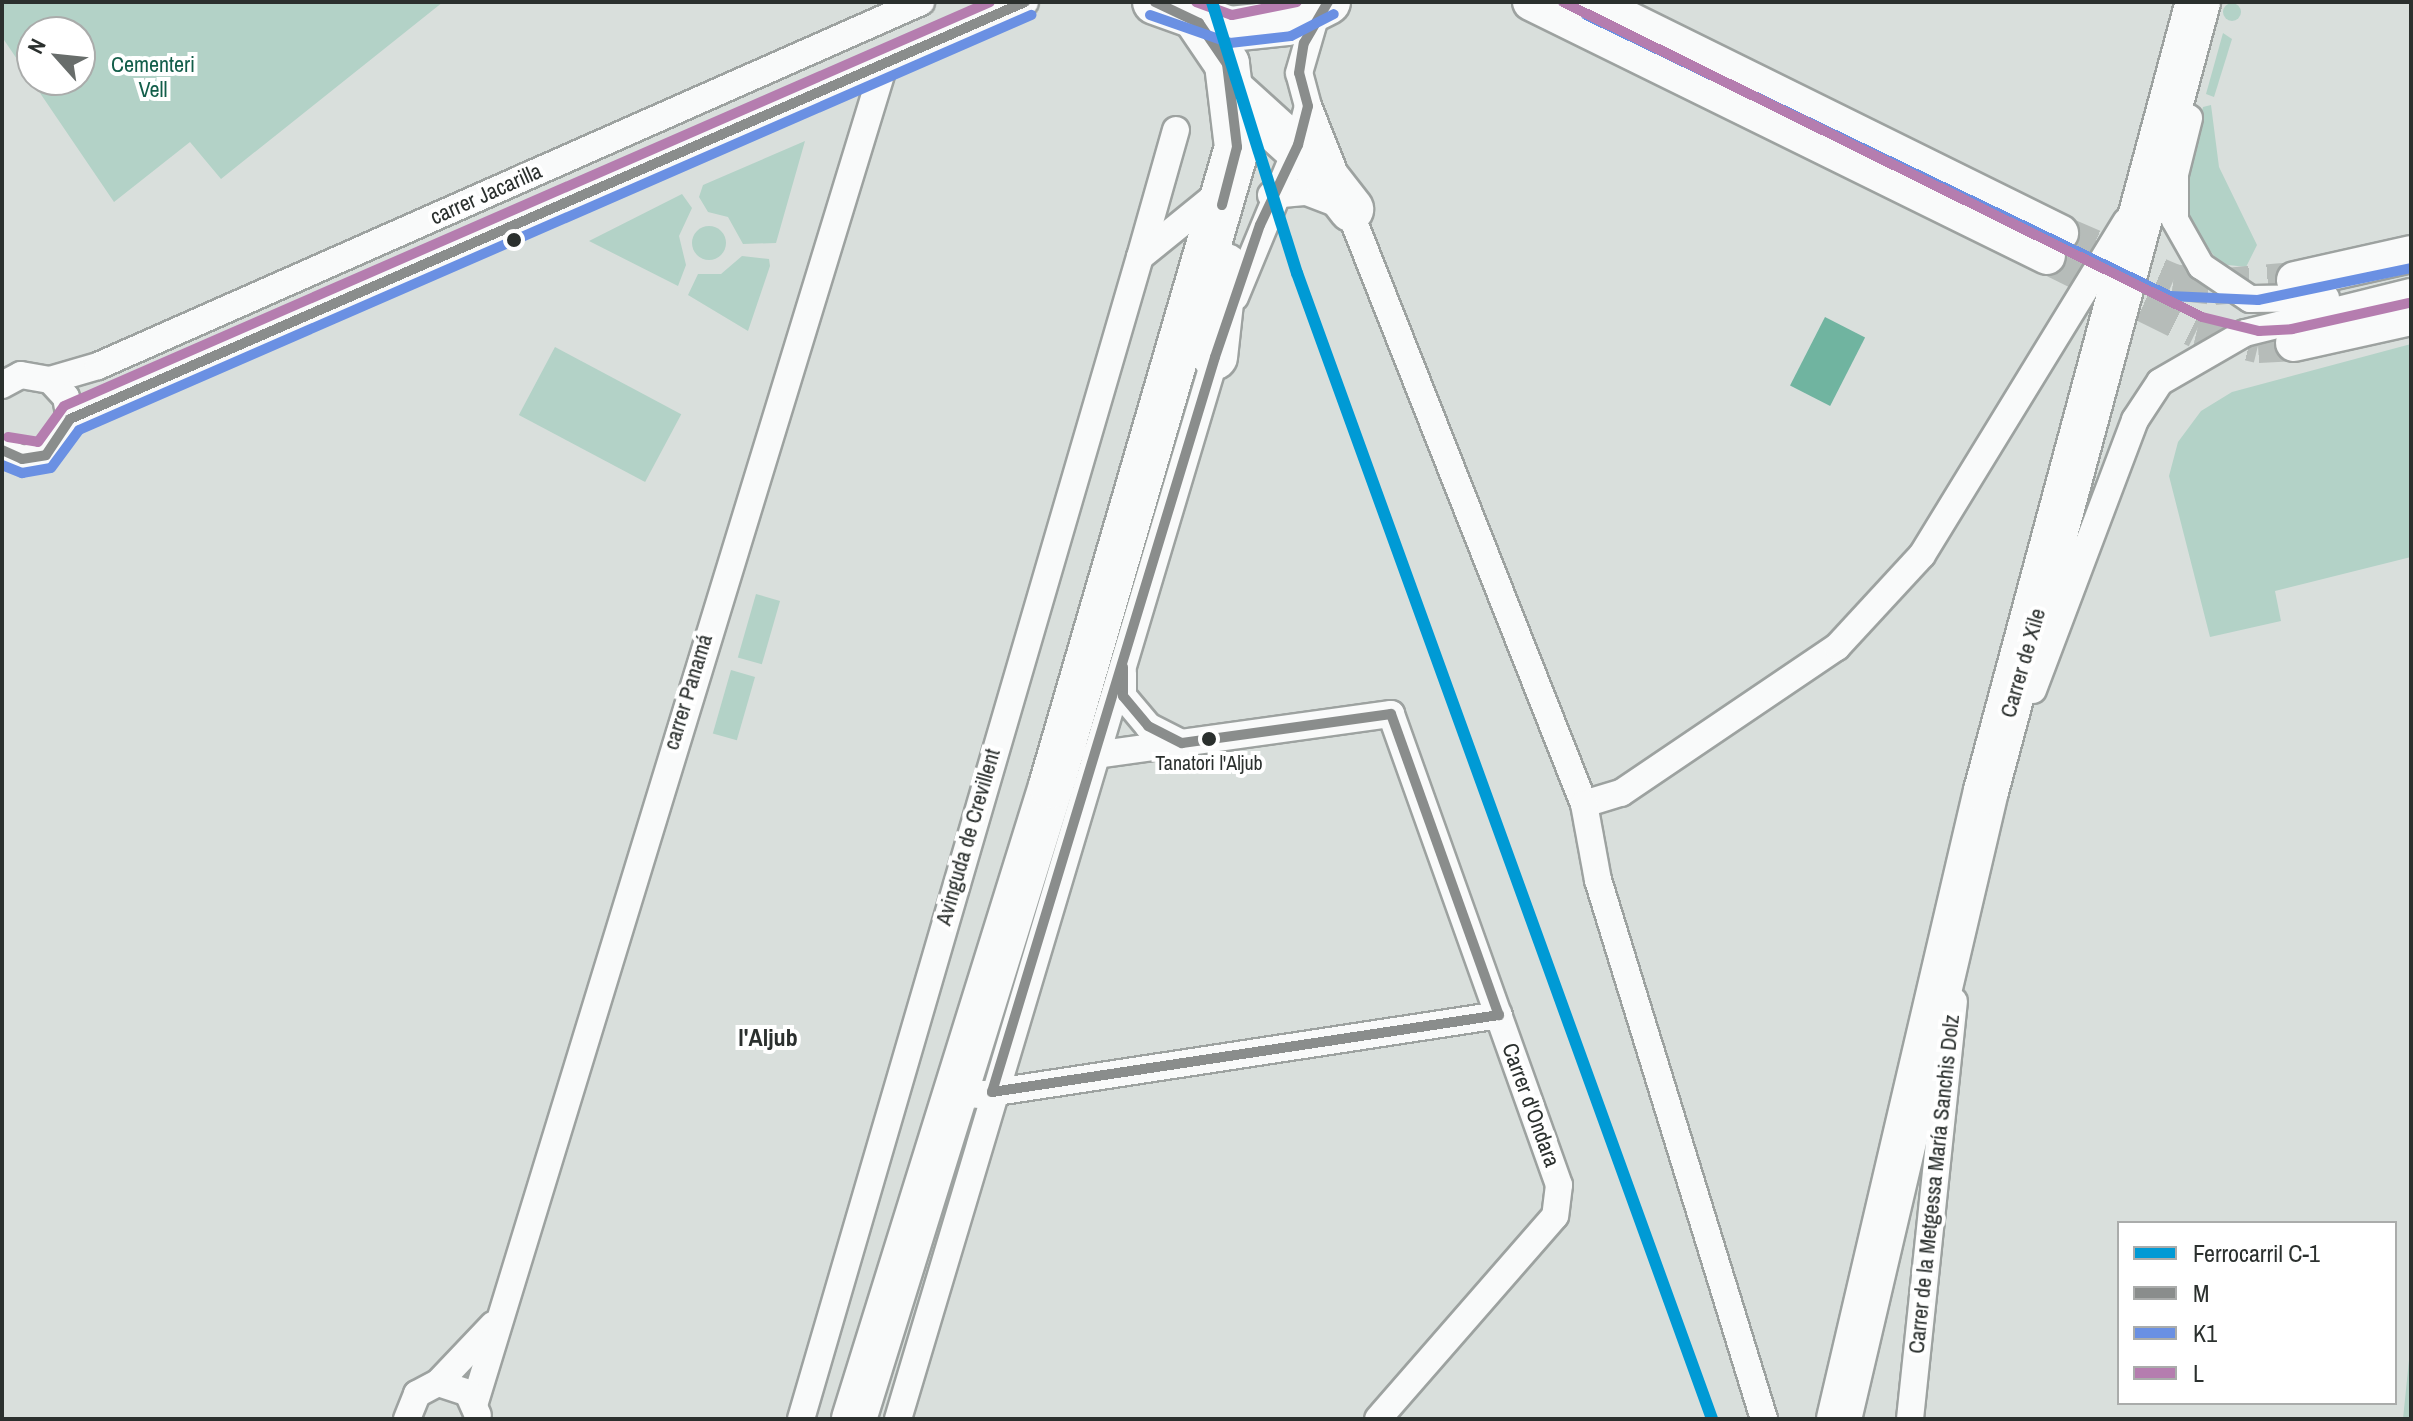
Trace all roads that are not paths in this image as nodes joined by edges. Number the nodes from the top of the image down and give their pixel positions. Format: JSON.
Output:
{"nodes":[{"id":1,"x":921,"y":2,"type":"edge"},
{"id":2,"x":1025,"y":2,"type":"edge"},
{"id":3,"x":1155,"y":2,"type":"edge"},
{"id":4,"x":1531,"y":2,"type":"edge"},
{"id":5,"x":1592,"y":2,"type":"edge"},
{"id":6,"x":2198,"y":2,"type":"edge"},
{"id":7,"x":2210,"y":2,"type":"edge"},
{"id":8,"x":1322,"y":6,"type":"edge"},
{"id":9,"x":1199,"y":23,"type":"junction"},
{"id":10,"x":866,"y":26,"type":"junction"},
{"id":11,"x":885,"y":62,"type":"junction"},
{"id":12,"x":1236,"y":94,"type":"junction"},
{"id":13,"x":1308,"y":106,"type":"junction"},
{"id":14,"x":1176,"y":130,"type":"dead end"},
{"id":15,"x":1295,"y":153,"type":"junction"},
{"id":16,"x":2153,"y":178,"type":"junction"},
{"id":17,"x":1271,"y":195,"type":"junction"},
{"id":18,"x":1224,"y":196,"type":"junction"},
{"id":19,"x":1351,"y":209,"type":"junction"},
{"id":20,"x":2411,"y":254,"type":"edge"},
{"id":21,"x":1140,"y":257,"type":"junction"},
{"id":22,"x":2411,"y":276,"type":"edge"},
{"id":23,"x":2295,"y":280,"type":"tunnel mouth"},
{"id":24,"x":2411,"y":292,"type":"edge"},
{"id":25,"x":2411,"y":317,"type":"edge"},
{"id":26,"x":2294,"y":343,"type":"tunnel mouth"},
{"id":27,"x":1215,"y":357,"type":"junction"},
{"id":28,"x":8,"y":377,"type":"edge"},
{"id":29,"x":50,"y":380,"type":"junction"},
{"id":30,"x":70,"y":419,"type":"junction"},
{"id":31,"x":2,"y":450,"type":"edge"},
{"id":32,"x":1123,"y":667,"type":"junction"},
{"id":33,"x":1182,"y":743,"type":"junction"},
{"id":34,"x":1093,"y":760,"type":"junction"},
{"id":35,"x":1051,"y":786,"type":"junction"},
{"id":36,"x":1986,"y":791,"type":"junction"},
{"id":37,"x":1584,"y":804,"type":"junction"},
{"id":38,"x":1948,"y":950,"type":"junction"},
{"id":39,"x":1499,"y":1015,"type":"junction"},
{"id":40,"x":973,"y":1094,"type":"junction"},
{"id":41,"x":495,"y":1323,"type":"junction"},
{"id":42,"x":438,"y":1383,"type":"junction"},
{"id":43,"x":1844,"y":1403,"type":"edge"},
{"id":44,"x":477,"y":1410,"type":"edge"},
{"id":45,"x":407,"y":1419,"type":"edge"},
{"id":46,"x":801,"y":1419,"type":"edge"},
{"id":47,"x":854,"y":1419,"type":"edge"},
{"id":48,"x":898,"y":1419,"type":"edge"},
{"id":49,"x":1378,"y":1419,"type":"edge"},
{"id":50,"x":1764,"y":1419,"type":"edge"},
{"id":51,"x":1910,"y":1419,"type":"edge"}],
"edges":[{"from":1,"to":10,"type":"street","name":"carrer Jacarilla"},
{"from":2,"to":11,"type":"street","name":"carrer Jacarilla"},
{"from":3,"to":9,"type":"highway"},
{"from":4,"to":5,"type":"main road"},
{"from":6,"to":16,"type":"highway","name":"Carrer de Xile"},
{"from":7,"to":22,"type":"street"},
{"from":8,"to":9,"type":"highway"},
{"from":8,"to":13,"type":"street"},
{"from":9,"to":12,"type":"highway"},
{"from":10,"to":11,"type":"street"},
{"from":10,"to":29,"type":"street","name":"carrer Jacarilla"},
{"from":11,"to":30,"type":"street","name":"carrer Jacarilla"},
{"from":11,"to":41,"type":"street","name":"carrer Panamá"},
{"from":12,"to":15,"type":"highway"},
{"from":12,"to":18,"type":"highway"},
{"from":13,"to":15,"type":"street"},
{"from":13,"to":19,"type":"street"},
{"from":14,"to":21,"type":"street","name":"Avinguda de Crevillent"},
{"from":15,"to":17,"type":"street"},
{"from":15,"to":19,"type":"highway"},
{"from":16,"to":36,"type":"highway","name":"Carrer de Xile"},
{"from":16,"to":37,"type":"street"},
{"from":17,"to":19,"type":"street"},
{"from":17,"to":27,"type":"street"},
{"from":18,"to":21,"type":"street"},
{"from":18,"to":27,"type":"highway"},
{"from":18,"to":35,"type":"highway"},
{"from":19,"to":37,"type":"street"},
{"from":20,"to":23,"type":"main road"},
{"from":21,"to":46,"type":"street","name":"Avinguda de Crevillent"},
{"from":24,"to":36,"type":"street"},
{"from":25,"to":26,"type":"main road"},
{"from":27,"to":32,"type":"street"},
{"from":28,"to":29,"type":"street"},
{"from":29,"to":30,"type":"street"},
{"from":30,"to":31,"type":"street"},
{"from":32,"to":33,"type":"street"},
{"from":32,"to":34,"type":"street"},
{"from":33,"to":34,"type":"street"},
{"from":33,"to":39,"type":"street","name":"Carrer d'Ondara"},
{"from":34,"to":35,"type":"street"},
{"from":34,"to":40,"type":"street"},
{"from":35,"to":40,"type":"highway"},
{"from":36,"to":38,"type":"highway","name":"Carrer de Xile"},
{"from":37,"to":50,"type":"street"},
{"from":38,"to":43,"type":"highway","name":"Carrer de Xile"},
{"from":38,"to":51,"type":"street","name":"Carrer de la Metgessa María Sanchis Dolz"},
{"from":39,"to":40,"type":"street"},
{"from":39,"to":49,"type":"street","name":"Carrer d'Ondara"},
{"from":40,"to":47,"type":"highway"},
{"from":40,"to":48,"type":"street"},
{"from":41,"to":42,"type":"street","name":"carrer Panamá"},
{"from":41,"to":44,"type":"street","name":"carrer Panamá"},
{"from":42,"to":44,"type":"street"},
{"from":42,"to":45,"type":"street","name":"carrer Panamá"}]}
